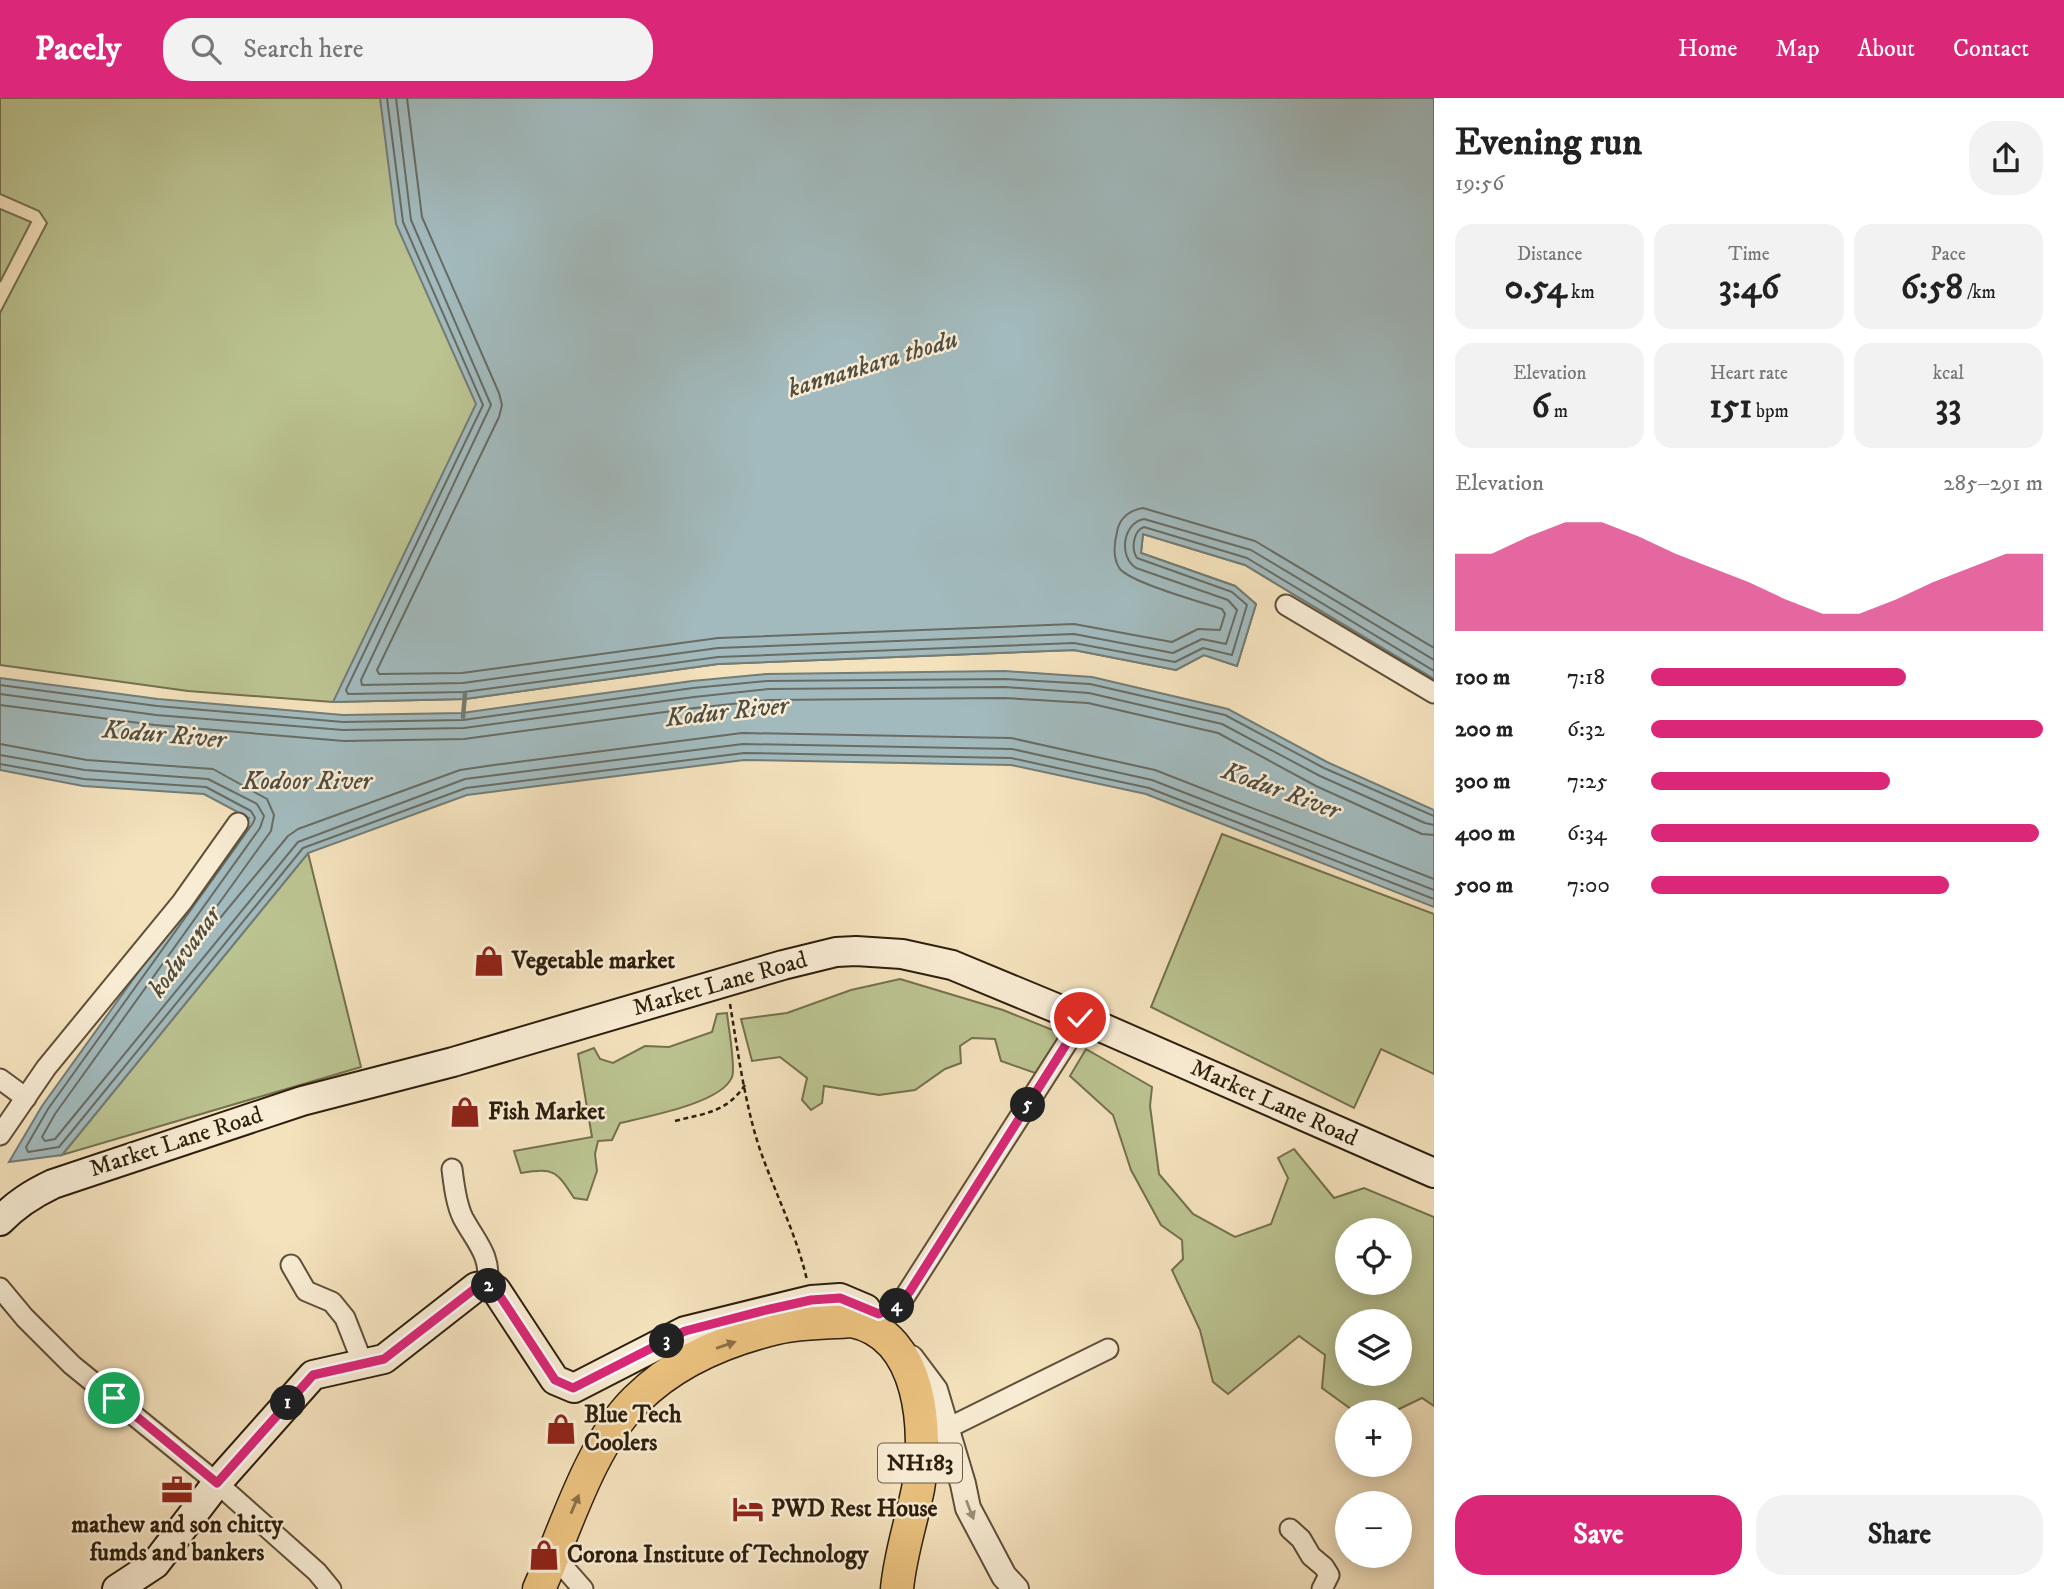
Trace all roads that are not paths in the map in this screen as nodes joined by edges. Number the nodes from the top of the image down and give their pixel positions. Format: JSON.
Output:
{"nodes":[{"id":1,"x":1286,"y":605,"type":"dead end"},
{"id":2,"x":1434,"y":693,"type":"edge"},
{"id":3,"x":238,"y":823,"type":"dead end"},
{"id":4,"x":1080,"y":1018,"type":"junction"},
{"id":5,"x":0,"y":1079,"type":"edge"},
{"id":6,"x":26,"y":1098,"type":"junction"},
{"id":7,"x":0,"y":1135,"type":"edge"},
{"id":8,"x":452,"y":1169,"type":"dead end"},
{"id":9,"x":1434,"y":1173,"type":"edge"},
{"id":10,"x":0,"y":1221,"type":"edge"},
{"id":11,"x":291,"y":1265,"type":"dead end"},
{"id":12,"x":487,"y":1285,"type":"junction"},
{"id":13,"x":0,"y":1288,"type":"edge"},
{"id":14,"x":864,"y":1316,"type":"junction"},
{"id":15,"x":892,"y":1342,"type":"junction"},
{"id":16,"x":1108,"y":1349,"type":"dead end"},
{"id":17,"x":363,"y":1364,"type":"junction"},
{"id":18,"x":948,"y":1428,"type":"junction"},
{"id":19,"x":217,"y":1483,"type":"junction"},
{"id":20,"x":1290,"y":1529,"type":"dead end"},
{"id":21,"x":553,"y":1555,"type":"junction"},
{"id":22,"x":117,"y":1589,"type":"edge"},
{"id":23,"x":331,"y":1589,"type":"edge"},
{"id":24,"x":538,"y":1589,"type":"edge"},
{"id":25,"x":583,"y":1589,"type":"edge"},
{"id":26,"x":897,"y":1589,"type":"edge"},
{"id":27,"x":1016,"y":1589,"type":"edge"},
{"id":28,"x":1322,"y":1589,"type":"edge"}],
"edges":[{"from":1,"to":2,"type":"street"},
{"from":3,"to":6,"type":"street"},
{"from":4,"to":9,"type":"main road","name":"Market Lane Road"},
{"from":4,"to":10,"type":"main road","name":"Market Lane Road"},
{"from":4,"to":14,"type":"street"},
{"from":5,"to":6,"type":"street"},
{"from":6,"to":7,"type":"street"},
{"from":8,"to":12,"type":"street"},
{"from":11,"to":17,"type":"street"},
{"from":12,"to":14,"type":"main road"},
{"from":12,"to":17,"type":"main road"},
{"from":13,"to":19,"type":"street"},
{"from":14,"to":15,"type":"highway","number":"NH183"},
{"from":21,"to":14,"type":"highway","one_way":true},
{"from":15,"to":18,"type":"street"},
{"from":15,"to":26,"type":"highway","number":"NH183"},
{"from":16,"to":18,"type":"street"},
{"from":17,"to":19,"type":"main road"},
{"from":18,"to":27,"type":"street","one_way":true},
{"from":19,"to":22,"type":"main road"},
{"from":19,"to":23,"type":"street"},
{"from":20,"to":28,"type":"street"},
{"from":21,"to":24,"type":"highway"},
{"from":21,"to":25,"type":"street"}]}
